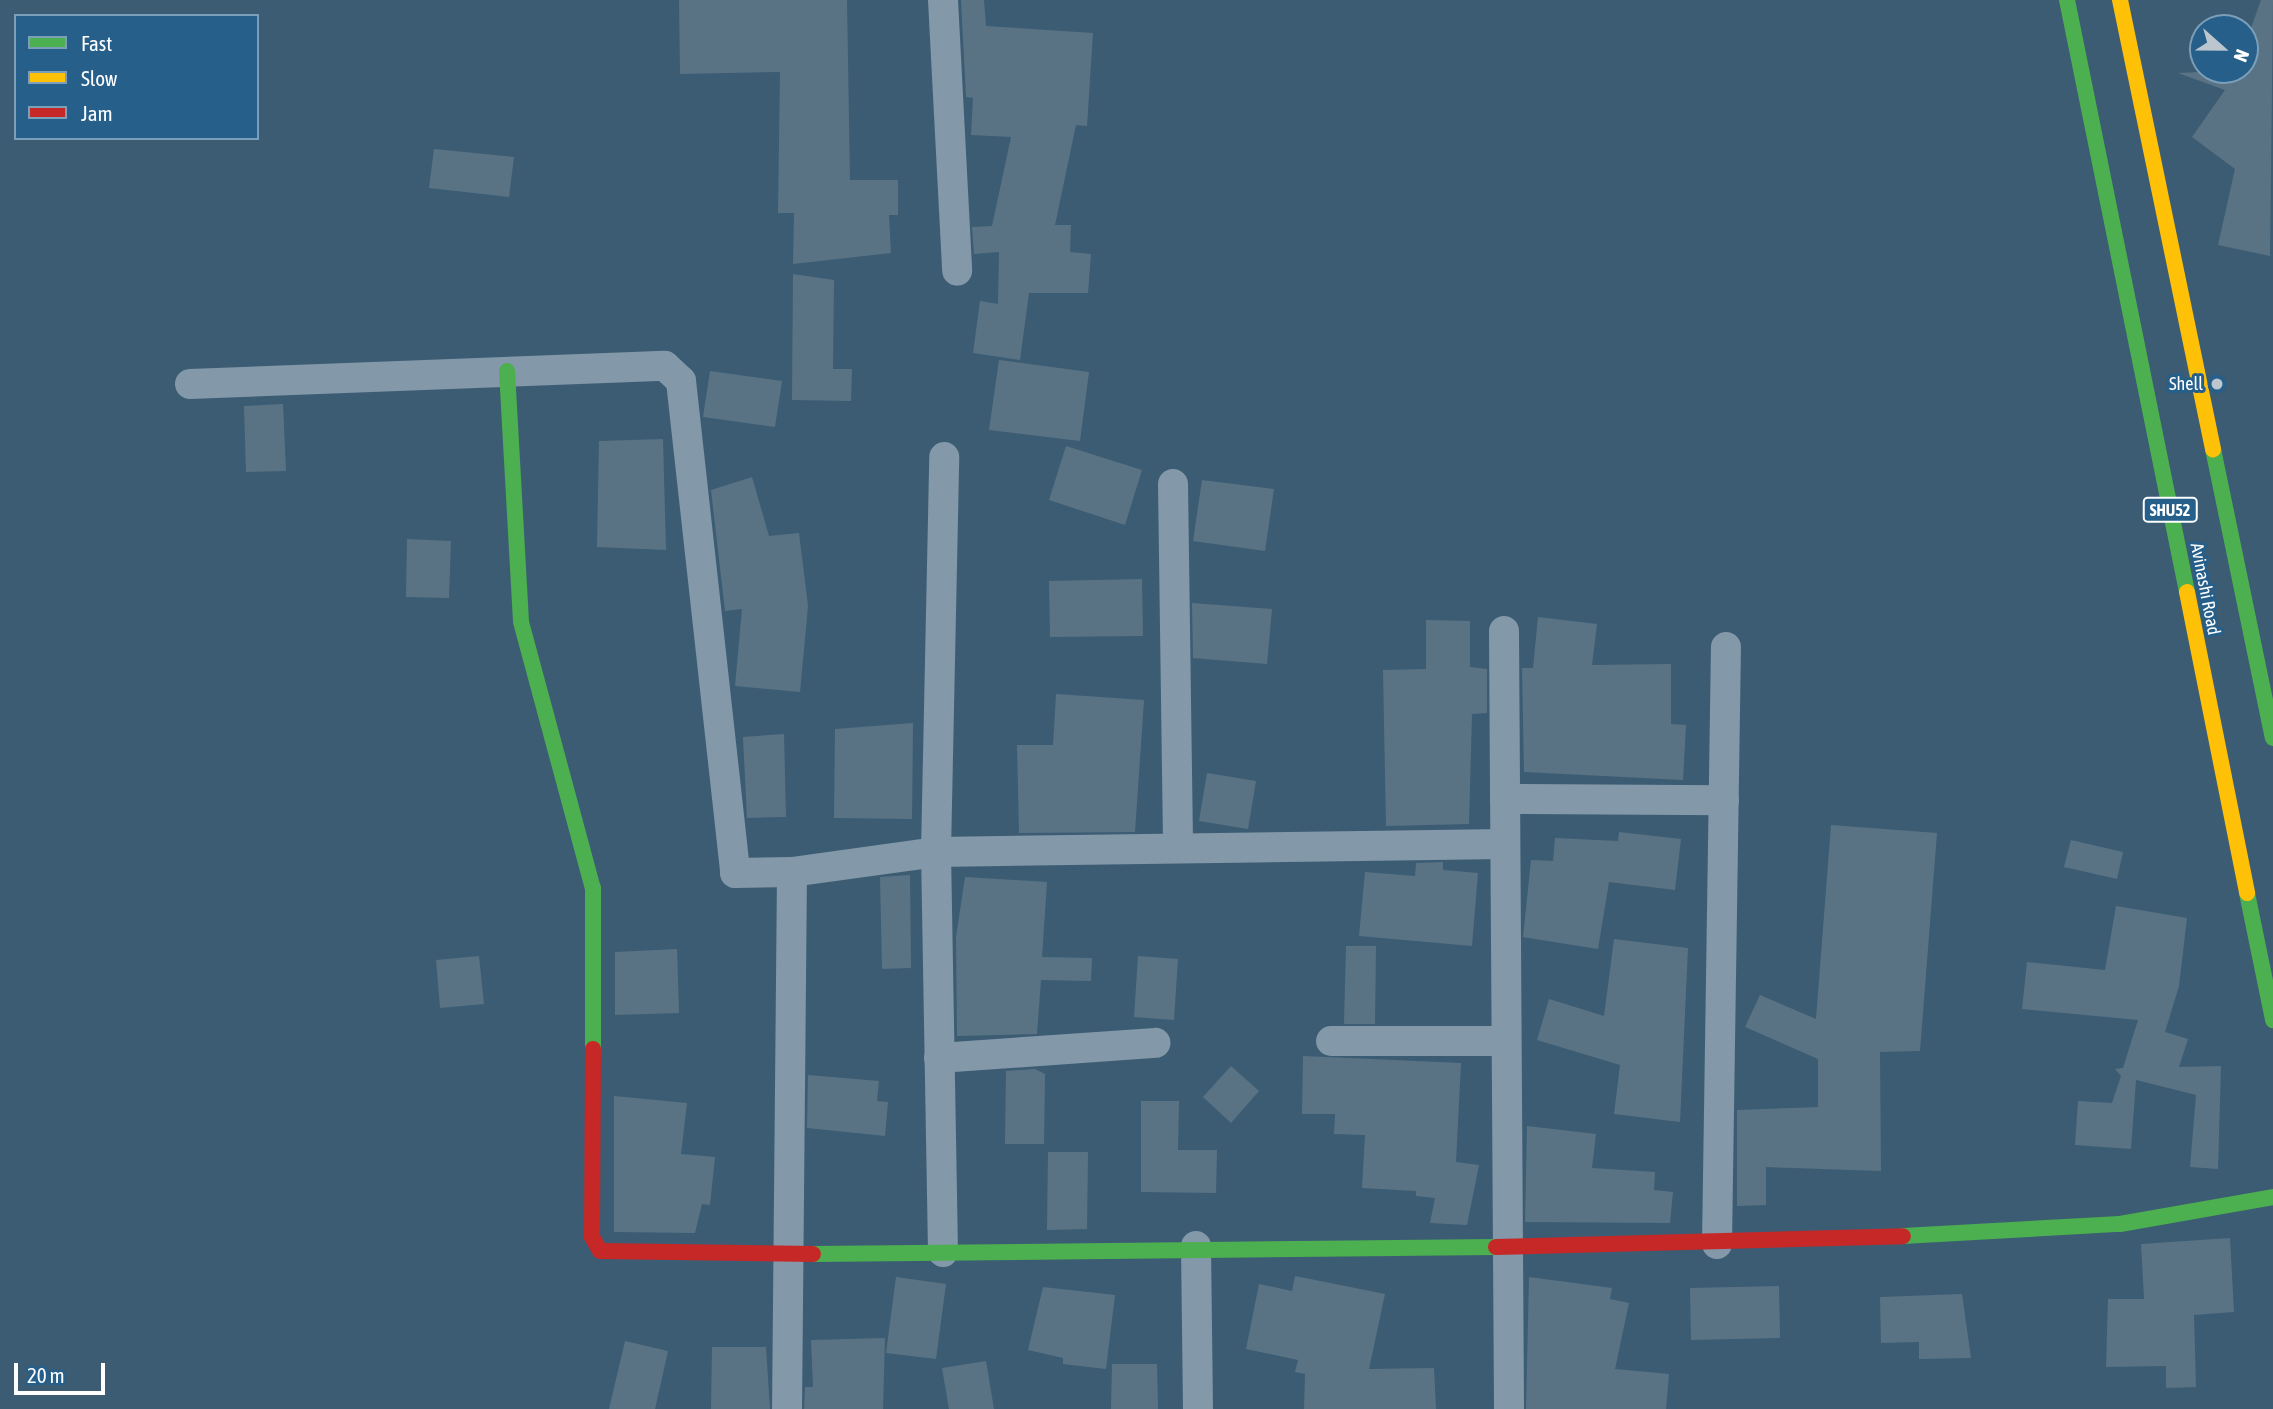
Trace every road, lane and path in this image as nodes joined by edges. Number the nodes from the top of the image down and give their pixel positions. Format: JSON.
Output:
{"nodes":[{"id":1,"x":943,"y":0,"type":"edge"},
{"id":2,"x":2067,"y":0,"type":"edge"},
{"id":3,"x":2120,"y":0,"type":"edge"},
{"id":4,"x":957,"y":271,"type":"dead end"},
{"id":5,"x":507,"y":371,"type":"junction"},
{"id":6,"x":190,"y":384,"type":"dead end"},
{"id":7,"x":944,"y":457,"type":"dead end"},
{"id":8,"x":1173,"y":484,"type":"dead end"},
{"id":9,"x":1504,"y":631,"type":"dead end"},
{"id":10,"x":1726,"y":647,"type":"dead end"},
{"id":11,"x":2273,"y":738,"type":"edge"},
{"id":12,"x":1505,"y":799,"type":"junction"},
{"id":13,"x":1724,"y":800,"type":"junction"},
{"id":14,"x":1505,"y":844,"type":"junction"},
{"id":15,"x":1178,"y":846,"type":"junction"},
{"id":16,"x":936,"y":852,"type":"junction"},
{"id":17,"x":792,"y":872,"type":"junction"},
{"id":18,"x":2273,"y":1020,"type":"edge"},
{"id":19,"x":1331,"y":1041,"type":"dead end"},
{"id":20,"x":1506,"y":1041,"type":"junction"},
{"id":21,"x":1155,"y":1042,"type":"dead end"},
{"id":22,"x":939,"y":1058,"type":"junction"},
{"id":23,"x":2273,"y":1197,"type":"edge"},
{"id":24,"x":1717,"y":1244,"type":"junction"},
{"id":25,"x":1507,"y":1245,"type":"junction"},
{"id":26,"x":1196,"y":1246,"type":"junction"},
{"id":27,"x":943,"y":1252,"type":"junction"},
{"id":28,"x":787,"y":1253,"type":"junction"},
{"id":29,"x":788,"y":1409,"type":"edge"},
{"id":30,"x":1198,"y":1409,"type":"edge"},
{"id":31,"x":1509,"y":1409,"type":"edge"}],
"edges":[{"from":1,"to":4,"type":"street"},
{"from":2,"to":18,"type":"street","name":"Avinashi Road","number":"SHU52"},
{"from":3,"to":11,"type":"street","name":"Avinashi Road","number":"SHU52"},
{"from":5,"to":6,"type":"street"},
{"from":5,"to":17,"type":"street"},
{"from":5,"to":28,"type":"street"},
{"from":7,"to":16,"type":"street"},
{"from":8,"to":15,"type":"street"},
{"from":9,"to":12,"type":"street"},
{"from":10,"to":13,"type":"street"},
{"from":12,"to":13,"type":"street"},
{"from":12,"to":14,"type":"street"},
{"from":13,"to":24,"type":"street"},
{"from":14,"to":15,"type":"street"},
{"from":14,"to":20,"type":"street"},
{"from":15,"to":16,"type":"street"},
{"from":16,"to":17,"type":"street"},
{"from":16,"to":22,"type":"street"},
{"from":17,"to":28,"type":"street"},
{"from":19,"to":20,"type":"street"},
{"from":20,"to":25,"type":"street"},
{"from":21,"to":22,"type":"street"},
{"from":22,"to":27,"type":"street"},
{"from":23,"to":24,"type":"street"},
{"from":24,"to":25,"type":"street"},
{"from":25,"to":26,"type":"street"},
{"from":25,"to":31,"type":"street"},
{"from":26,"to":27,"type":"street"},
{"from":26,"to":30,"type":"street"},
{"from":27,"to":28,"type":"street"},
{"from":28,"to":29,"type":"street"}]}
